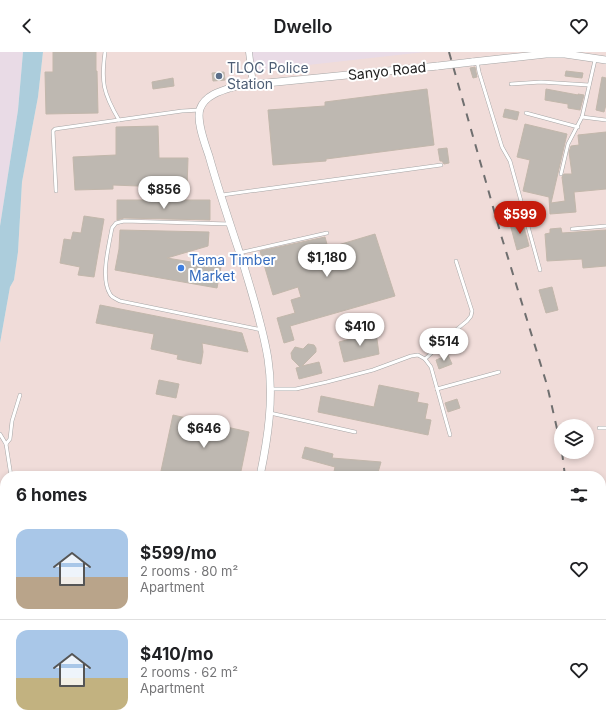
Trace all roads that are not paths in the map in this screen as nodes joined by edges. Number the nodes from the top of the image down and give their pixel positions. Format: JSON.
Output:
{"nodes":[{"id":1,"x":105,"y":52,"type":"edge"},
{"id":2,"x":249,"y":52,"type":"edge"},
{"id":3,"x":518,"y":54,"type":"edge"},
{"id":4,"x":595,"y":58,"type":"junction"},
{"id":5,"x":606,"y":60,"type":"edge"},
{"id":6,"x":475,"y":62,"type":"junction"},
{"id":7,"x":511,"y":84,"type":"dead end"},
{"id":8,"x":253,"y":85,"type":"junction"},
{"id":9,"x":590,"y":85,"type":"junction"},
{"id":10,"x":200,"y":110,"type":"junction"},
{"id":11,"x":526,"y":113,"type":"dead end"},
{"id":12,"x":582,"y":117,"type":"junction"},
{"id":13,"x":118,"y":120,"type":"junction"},
{"id":14,"x":606,"y":120,"type":"edge"},
{"id":15,"x":578,"y":127,"type":"junction"},
{"id":16,"x":441,"y":165,"type":"dead end"},
{"id":17,"x":561,"y":174,"type":"dead end"},
{"id":18,"x":56,"y":191,"type":"dead end"},
{"id":19,"x":220,"y":196,"type":"junction"},
{"id":20,"x":230,"y":224,"type":"junction"},
{"id":21,"x":606,"y":226,"type":"edge"},
{"id":22,"x":572,"y":229,"type":"dead end"},
{"id":23,"x":327,"y":233,"type":"dead end"},
{"id":24,"x":239,"y":253,"type":"junction"},
{"id":25,"x":456,"y":261,"type":"dead end"},
{"id":26,"x":540,"y":270,"type":"dead end"},
{"id":27,"x":262,"y":330,"type":"junction"},
{"id":28,"x":426,"y":359,"type":"junction"},
{"id":29,"x":499,"y":372,"type":"dead end"},
{"id":30,"x":271,"y":389,"type":"junction"},
{"id":31,"x":437,"y":389,"type":"junction"},
{"id":32,"x":20,"y":395,"type":"dead end"},
{"id":33,"x":270,"y":414,"type":"junction"},
{"id":34,"x":600,"y":428,"type":"dead end"},
{"id":35,"x":606,"y":428,"type":"edge"},
{"id":36,"x":356,"y":432,"type":"dead end"},
{"id":37,"x":0,"y":434,"type":"edge"},
{"id":38,"x":450,"y":435,"type":"dead end"},
{"id":39,"x":6,"y":444,"type":"junction"},
{"id":40,"x":10,"y":471,"type":"edge"},
{"id":41,"x":261,"y":471,"type":"edge"}],
"edges":[{"from":1,"to":13,"type":"lane"},
{"from":2,"to":8,"type":"street"},
{"from":3,"to":4,"type":"street","name":"Sanyo Road"},
{"from":3,"to":6,"type":"street","name":"Sanyo Road"},
{"from":4,"to":5,"type":"street","name":"Sanyo Road"},
{"from":4,"to":9,"type":"lane"},
{"from":6,"to":8,"type":"street","name":"Sanyo Road","bridge":true},
{"from":6,"to":26,"type":"lane"},
{"from":7,"to":9,"type":"lane"},
{"from":8,"to":10,"type":"street","name":"Sanyo Road"},
{"from":9,"to":12,"type":"lane"},
{"from":10,"to":13,"type":"lane"},
{"from":10,"to":19,"type":"street"},
{"from":11,"to":15,"type":"lane"},
{"from":12,"to":14,"type":"lane"},
{"from":12,"to":15,"type":"lane"},
{"from":13,"to":18,"type":"lane"},
{"from":15,"to":17,"type":"lane"},
{"from":16,"to":19,"type":"lane"},
{"from":19,"to":20,"type":"street"},
{"from":20,"to":24,"type":"street"},
{"from":20,"to":27,"type":"lane"},
{"from":21,"to":22,"type":"lane"},
{"from":23,"to":24,"type":"lane"},
{"from":24,"to":27,"type":"street"},
{"from":25,"to":28,"type":"lane"},
{"from":27,"to":30,"type":"street"},
{"from":28,"to":30,"type":"lane"},
{"from":28,"to":31,"type":"lane"},
{"from":29,"to":31,"type":"lane"},
{"from":30,"to":33,"type":"street"},
{"from":31,"to":38,"type":"lane"},
{"from":32,"to":39,"type":"lane"},
{"from":33,"to":36,"type":"lane"},
{"from":33,"to":41,"type":"street"},
{"from":34,"to":35,"type":"lane"},
{"from":37,"to":39,"type":"lane"},
{"from":39,"to":40,"type":"lane"}]}
